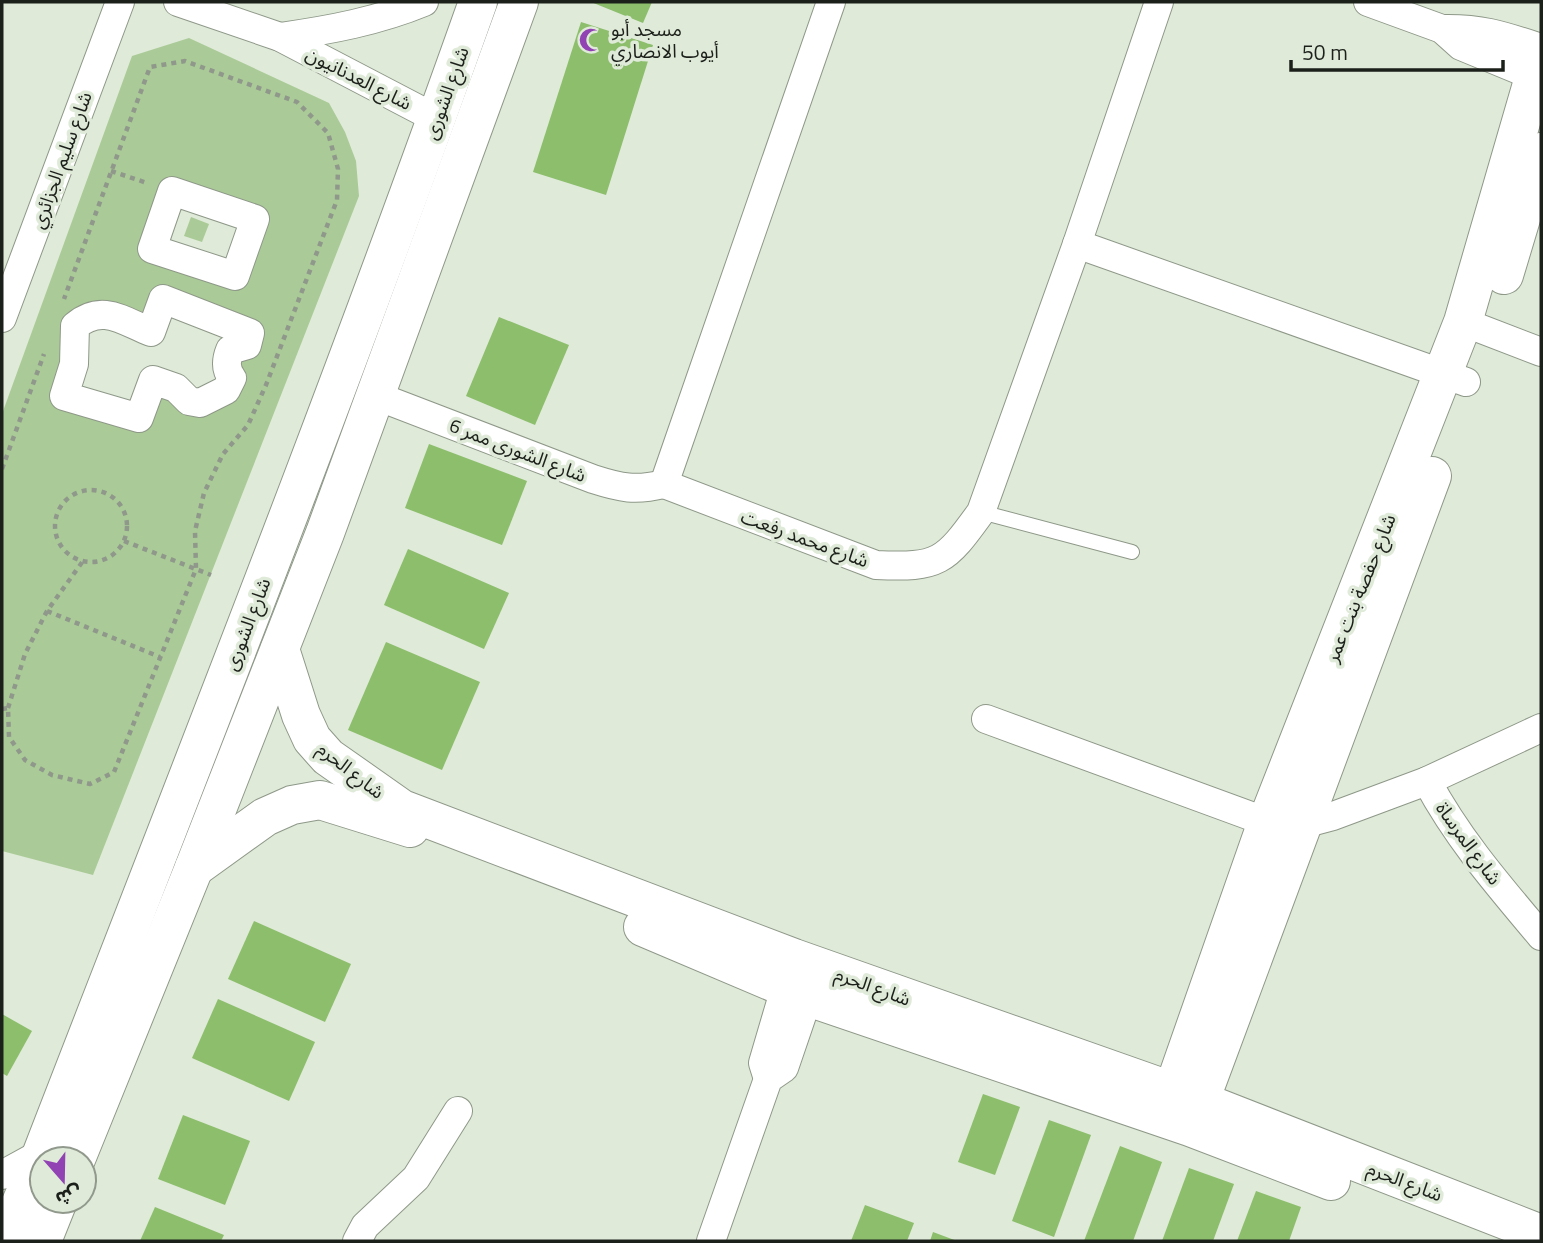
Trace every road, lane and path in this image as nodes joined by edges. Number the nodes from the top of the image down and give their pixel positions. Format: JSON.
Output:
{"nodes":[{"id":1,"x":120,"y":2,"type":"edge"},
{"id":2,"x":178,"y":2,"type":"edge"},
{"id":3,"x":424,"y":2,"type":"edge"},
{"id":4,"x":478,"y":2,"type":"edge"},
{"id":5,"x":519,"y":2,"type":"edge"},
{"id":6,"x":831,"y":2,"type":"edge"},
{"id":7,"x":1159,"y":2,"type":"edge"},
{"id":8,"x":1368,"y":2,"type":"edge"},
{"id":9,"x":280,"y":37,"type":"junction"},
{"id":10,"x":1539,"y":64,"type":"edge"},
{"id":11,"x":437,"y":119,"type":"junction"},
{"id":12,"x":1541,"y":152,"type":"edge"},
{"id":13,"x":1077,"y":244,"type":"junction"},
{"id":14,"x":2,"y":318,"type":"edge"},
{"id":15,"x":1475,"y":326,"type":"junction"},
{"id":16,"x":1541,"y":352,"type":"edge"},
{"id":17,"x":1455,"y":379,"type":"junction"},
{"id":18,"x":374,"y":395,"type":"junction"},
{"id":19,"x":139,"y":418,"type":"joint"},
{"id":20,"x":664,"y":484,"type":"junction"},
{"id":21,"x":981,"y":512,"type":"junction"},
{"id":22,"x":124,"y":541,"type":"junction"},
{"id":23,"x":1132,"y":552,"type":"dead end"},
{"id":24,"x":83,"y":561,"type":"junction"},
{"id":25,"x":195,"y":569,"type":"junction"},
{"id":26,"x":211,"y":575,"type":"dead end"},
{"id":27,"x":47,"y":611,"type":"junction"},
{"id":28,"x":280,"y":649,"type":"junction"},
{"id":29,"x":160,"y":657,"type":"junction"},
{"id":30,"x":5,"y":709,"type":"edge"},
{"id":31,"x":986,"y":719,"type":"dead end"},
{"id":32,"x":1541,"y":728,"type":"edge"},
{"id":33,"x":1427,"y":781,"type":"junction"},
{"id":34,"x":1285,"y":823,"type":"junction"},
{"id":35,"x":194,"y":868,"type":"junction"},
{"id":36,"x":1541,"y":936,"type":"edge"},
{"id":37,"x":802,"y":977,"type":"junction"},
{"id":38,"x":1181,"y":1110,"type":"junction"},
{"id":39,"x":458,"y":1111,"type":"dead end"},
{"id":40,"x":63,"y":1145,"type":"edge"},
{"id":41,"x":64,"y":1145,"type":"edge"},
{"id":42,"x":28,"y":1166,"type":"edge"},
{"id":43,"x":2,"y":1175,"type":"edge"},
{"id":44,"x":28,"y":1205,"type":"edge"},
{"id":45,"x":52,"y":1215,"type":"edge"},
{"id":46,"x":1515,"y":1235,"type":"edge"},
{"id":47,"x":5,"y":1241,"type":"edge"},
{"id":48,"x":42,"y":1241,"type":"edge"},
{"id":49,"x":357,"y":1241,"type":"edge"},
{"id":50,"x":710,"y":1241,"type":"edge"}],
"edges":[{"from":1,"to":14,"type":"street","name":"شارع سليم الجزائري"},
{"from":2,"to":9,"type":"street","name":"شارع العدنانيون"},
{"from":3,"to":9,"type":"street","name":"شارع العدنانيون"},
{"from":4,"to":11,"type":"street","name":"شارع الشورى"},
{"from":5,"to":18,"type":"street","name":"شارع الشورى"},
{"from":6,"to":20,"type":"street"},
{"from":7,"to":13,"type":"street","name":"شارع محمد رفعت"},
{"from":8,"to":10,"type":"street"},
{"from":9,"to":11,"type":"street","name":"شارع العدنانيون"},
{"from":10,"to":15,"type":"street","name":"شارع حفصة بنت عمر"},
{"from":11,"to":40,"type":"street","name":"شارع الشورى"},
{"from":12,"to":15,"type":"street","name":"شارع حفصة بنت عمر"},
{"from":13,"to":17,"type":"street"},
{"from":13,"to":21,"type":"street","name":"شارع محمد رفعت"},
{"from":15,"to":16,"type":"street"},
{"from":15,"to":17,"type":"street","name":"شارع حفصة بنت عمر"},
{"from":17,"to":34,"type":"street","name":"شارع حفصة بنت عمر"},
{"from":18,"to":20,"type":"street","name":"شارع الشورى ممر 6"},
{"from":18,"to":28,"type":"street","name":"شارع الشورى"},
{"from":19,"to":19,"type":"street"},
{"from":20,"to":21,"type":"street","name":"شارع محمد رفعت"},
{"from":21,"to":23,"type":"lane"},
{"from":22,"to":24,"type":"path"},
{"from":22,"to":24,"type":"path"},
{"from":22,"to":25,"type":"path"},
{"from":24,"to":27,"type":"path"},
{"from":25,"to":26,"type":"path"},
{"from":25,"to":29,"type":"path"},
{"from":27,"to":29,"type":"path"},
{"from":27,"to":30,"type":"path"},
{"from":28,"to":35,"type":"street","name":"شارع الشورى"},
{"from":28,"to":37,"type":"street","name":"شارع الحرم"},
{"from":29,"to":30,"type":"path"},
{"from":31,"to":34,"type":"street"},
{"from":32,"to":33,"type":"street","name":"شارع المرساة"},
{"from":33,"to":34,"type":"street"},
{"from":33,"to":36,"type":"street","name":"شارع المرساة"},
{"from":34,"to":38,"type":"street","name":"شارع حفصة بنت عمر"},
{"from":35,"to":37,"type":"street","name":"شارع الحرم"},
{"from":35,"to":41,"type":"street","name":"شارع الشورى"},
{"from":37,"to":38,"type":"street","name":"شارع الحرم"},
{"from":37,"to":50,"type":"street"},
{"from":38,"to":46,"type":"street","name":"شارع الحرم"},
{"from":39,"to":49,"type":"street"},
{"from":42,"to":43,"type":"street"},
{"from":44,"to":47,"type":"street","name":"شارع الشورى"},
{"from":45,"to":48,"type":"street"}]}
